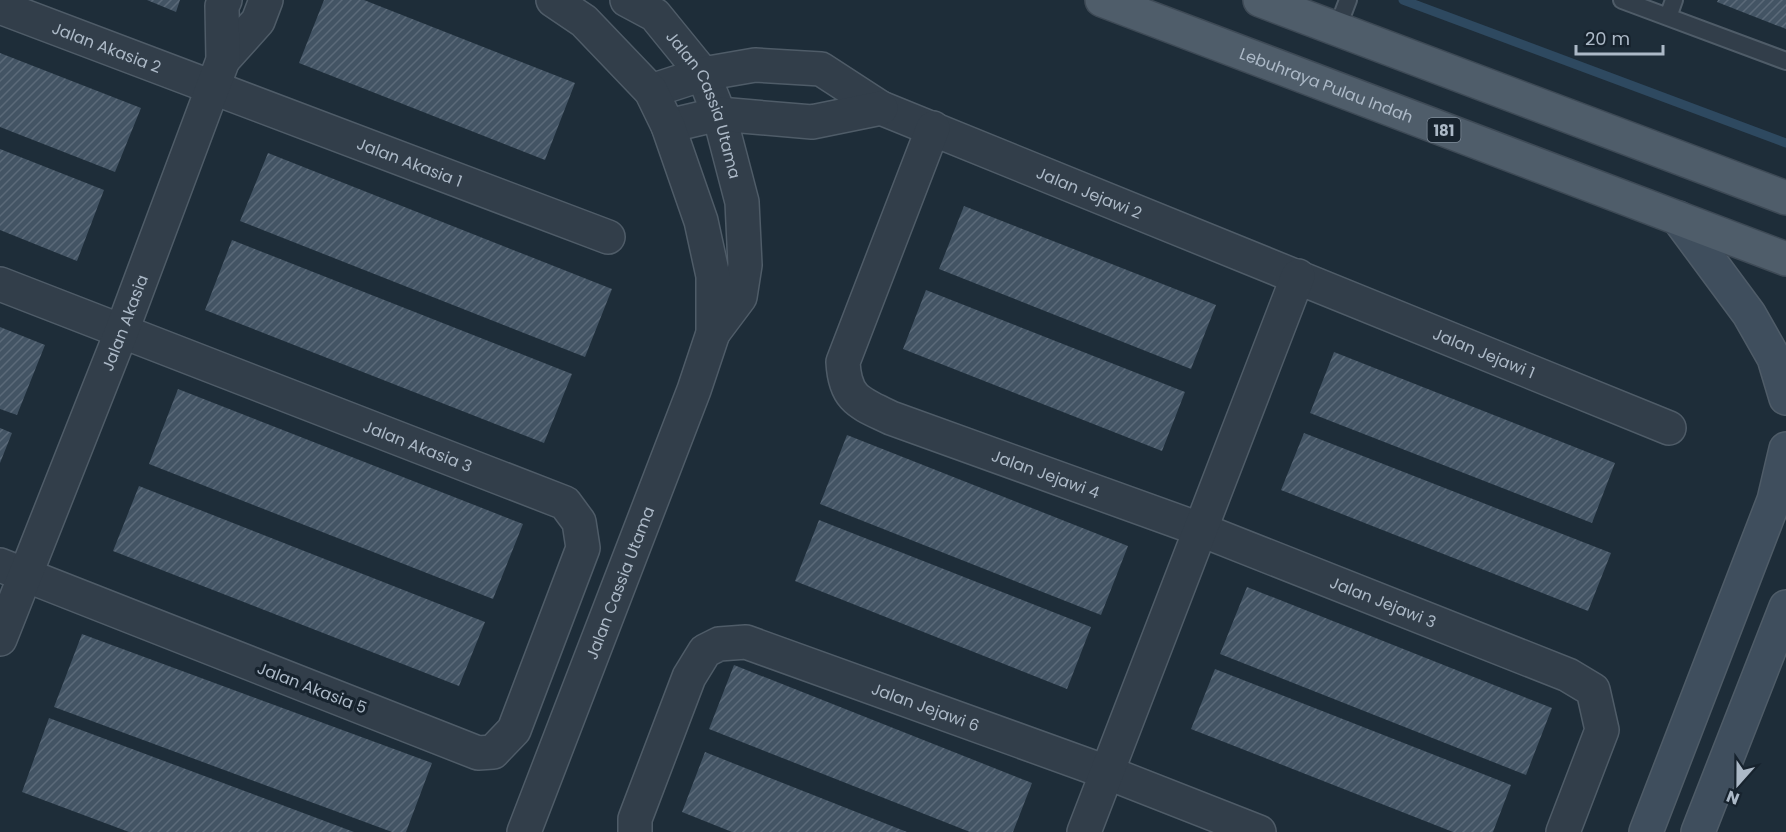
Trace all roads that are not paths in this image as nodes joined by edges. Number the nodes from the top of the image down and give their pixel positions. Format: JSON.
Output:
{"nodes":[{"id":1,"x":225,"y":0,"type":"edge"},
{"id":2,"x":266,"y":0,"type":"edge"},
{"id":3,"x":553,"y":0,"type":"edge"},
{"id":4,"x":627,"y":0,"type":"edge"},
{"id":5,"x":1102,"y":0,"type":"edge"},
{"id":6,"x":1260,"y":0,"type":"edge"},
{"id":7,"x":1622,"y":0,"type":"edge"},
{"id":8,"x":1674,"y":0,"type":"edge"},
{"id":9,"x":0,"y":7,"type":"edge"},
{"id":10,"x":1308,"y":9,"type":"edge"},
{"id":11,"x":1343,"y":15,"type":"edge"},
{"id":12,"x":1668,"y":17,"type":"junction"},
{"id":13,"x":1786,"y":61,"type":"edge"},
{"id":14,"x":218,"y":74,"type":"junction"},
{"id":15,"x":703,"y":74,"type":"junction"},
{"id":16,"x":651,"y":92,"type":"junction"},
{"id":17,"x":880,"y":108,"type":"junction"},
{"id":18,"x":719,"y":114,"type":"junction"},
{"id":19,"x":668,"y":126,"type":"junction"},
{"id":20,"x":933,"y":128,"type":"junction"},
{"id":21,"x":1786,"y":198,"type":"edge"},
{"id":22,"x":1678,"y":218,"type":"junction"},
{"id":23,"x":608,"y":237,"type":"dead end"},
{"id":24,"x":1786,"y":260,"type":"edge"},
{"id":25,"x":1298,"y":276,"type":"junction"},
{"id":26,"x":0,"y":284,"type":"edge"},
{"id":27,"x":121,"y":333,"type":"junction"},
{"id":28,"x":713,"y":333,"type":"junction"},
{"id":29,"x":1786,"y":398,"type":"edge"},
{"id":30,"x":1669,"y":428,"type":"dead end"},
{"id":31,"x":1786,"y":449,"type":"edge"},
{"id":32,"x":1199,"y":529,"type":"junction"},
{"id":33,"x":13,"y":570,"type":"edge"},
{"id":34,"x":1786,"y":607,"type":"edge"},
{"id":35,"x":0,"y":639,"type":"edge"},
{"id":36,"x":544,"y":651,"type":"joint"},
{"id":37,"x":1106,"y":772,"type":"junction"},
{"id":38,"x":524,"y":832,"type":"edge"},
{"id":39,"x":635,"y":832,"type":"edge"},
{"id":40,"x":1084,"y":832,"type":"edge"},
{"id":41,"x":1259,"y":832,"type":"edge"},
{"id":42,"x":1563,"y":832,"type":"edge"},
{"id":43,"x":1646,"y":832,"type":"edge"},
{"id":44,"x":1698,"y":832,"type":"edge"}],
"edges":[{"from":1,"to":14,"type":"street","name":"Jalan Akasia"},
{"from":2,"to":14,"type":"street"},
{"from":3,"to":16,"type":"street","name":"Jalan Cassia Utama"},
{"from":4,"to":15,"type":"street","name":"Jalan Cassia Utama"},
{"from":5,"to":22,"type":"main road","name":"Lebuhraya Pulau Indah","number":"181"},
{"from":6,"to":10,"type":"main road"},
{"from":7,"to":12,"type":"lane"},
{"from":8,"to":12,"type":"lane"},
{"from":9,"to":14,"type":"street","name":"Jalan Akasia 2"},
{"from":10,"to":11,"type":"main road"},
{"from":11,"to":21,"type":"main road"},
{"from":12,"to":13,"type":"lane"},
{"from":14,"to":23,"type":"street","name":"Jalan Akasia 1"},
{"from":14,"to":27,"type":"street","name":"Jalan Akasia"},
{"from":15,"to":16,"type":"street","name":"Jalan Jejawi 2"},
{"from":15,"to":17,"type":"street","name":"Jalan Jejawi 2"},
{"from":15,"to":18,"type":"street","name":"Jalan Cassia Utama"},
{"from":16,"to":19,"type":"street","name":"Jalan Cassia Utama"},
{"from":17,"to":18,"type":"street"},
{"from":17,"to":20,"type":"street","name":"Jalan Jejawi 2"},
{"from":18,"to":19,"type":"street"},
{"from":18,"to":28,"type":"street","name":"Jalan Cassia Utama"},
{"from":19,"to":28,"type":"street","name":"Jalan Cassia Utama"},
{"from":20,"to":25,"type":"street","name":"Jalan Jejawi 2"},
{"from":20,"to":32,"type":"street","name":"Jalan Jejawi 4"},
{"from":22,"to":24,"type":"main road","name":"Lebuhraya Pulau Indah","number":"181"},
{"from":22,"to":29,"type":"main road"},
{"from":25,"to":30,"type":"street","name":"Jalan Jejawi 1"},
{"from":25,"to":32,"type":"street"},
{"from":26,"to":27,"type":"street","name":"Jalan Akasia 3"},
{"from":27,"to":33,"type":"street","name":"Jalan Akasia"},
{"from":27,"to":36,"type":"street","name":"Jalan Akasia 3"},
{"from":28,"to":38,"type":"street","name":"Jalan Cassia Utama"},
{"from":31,"to":43,"type":"main road"},
{"from":32,"to":37,"type":"street"},
{"from":32,"to":42,"type":"street","name":"Jalan Jejawi 3"},
{"from":33,"to":35,"type":"street","name":"Jalan Akasia"},
{"from":33,"to":36,"type":"street","name":"Jalan Akasia 5"},
{"from":34,"to":44,"type":"main road"},
{"from":37,"to":39,"type":"street","name":"Jalan Jejawi 6"},
{"from":37,"to":40,"type":"street"},
{"from":37,"to":41,"type":"street","name":"Jalan Jejawi 6"}]}
